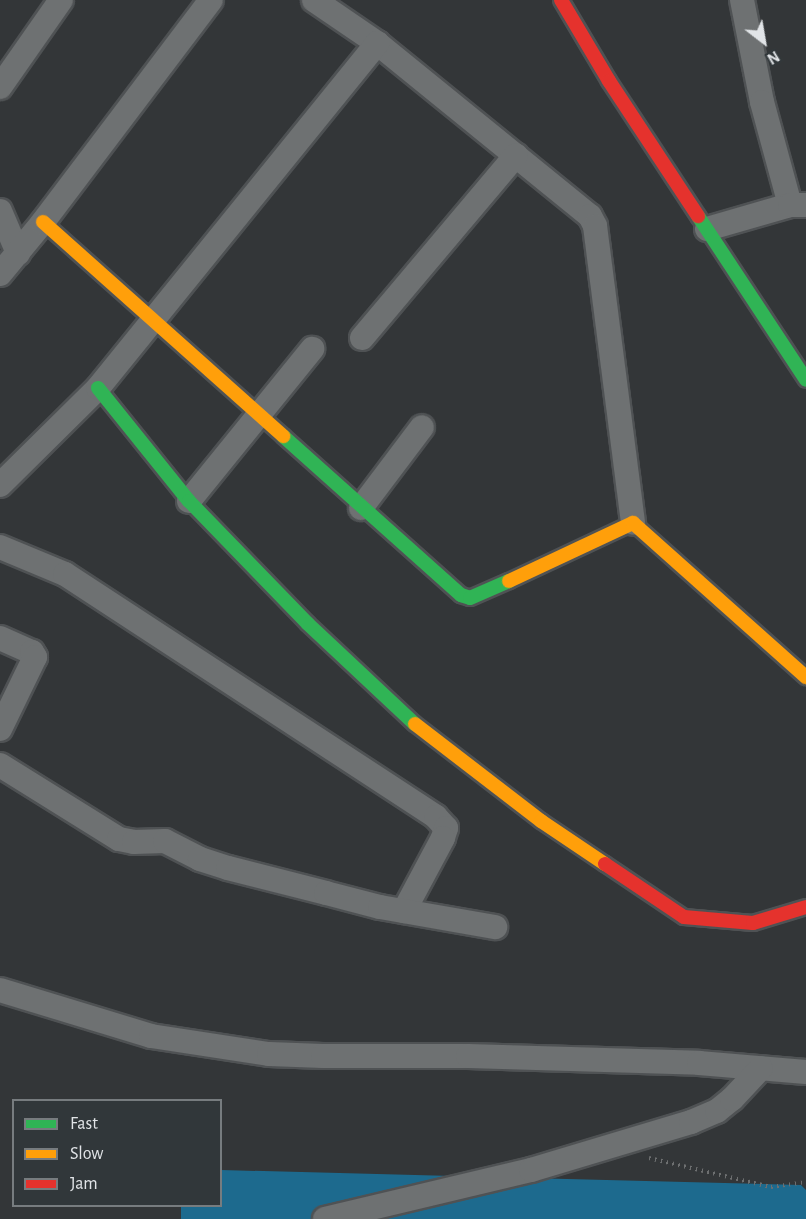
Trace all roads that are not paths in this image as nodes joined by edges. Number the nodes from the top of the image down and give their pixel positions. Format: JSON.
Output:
{"nodes":[{"id":1,"x":61,"y":0,"type":"edge"},
{"id":2,"x":211,"y":0,"type":"edge"},
{"id":3,"x":314,"y":0,"type":"edge"},
{"id":4,"x":561,"y":0,"type":"edge"},
{"id":5,"x":742,"y":0,"type":"edge"},
{"id":6,"x":377,"y":43,"type":"junction"},
{"id":7,"x":0,"y":87,"type":"edge"},
{"id":8,"x":516,"y":155,"type":"junction"},
{"id":9,"x":798,"y":205,"type":"edge"},
{"id":10,"x":0,"y":211,"type":"edge"},
{"id":11,"x":44,"y":222,"type":"junction"},
{"id":12,"x":706,"y":229,"type":"junction"},
{"id":13,"x":18,"y":253,"type":"junction"},
{"id":14,"x":0,"y":274,"type":"edge"},
{"id":15,"x":153,"y":320,"type":"junction"},
{"id":16,"x":362,"y":338,"type":"dead end"},
{"id":17,"x":312,"y":349,"type":"dead end"},
{"id":18,"x":806,"y":380,"type":"edge"},
{"id":19,"x":98,"y":388,"type":"junction"},
{"id":20,"x":258,"y":414,"type":"junction"},
{"id":21,"x":422,"y":427,"type":"dead end"},
{"id":22,"x":0,"y":485,"type":"edge"},
{"id":23,"x":189,"y":501,"type":"junction"},
{"id":24,"x":361,"y":508,"type":"junction"},
{"id":25,"x":633,"y":523,"type":"junction"},
{"id":26,"x":0,"y":547,"type":"edge"},
{"id":27,"x":0,"y":638,"type":"edge"},
{"id":28,"x":806,"y":677,"type":"edge"},
{"id":29,"x":0,"y":729,"type":"edge"},
{"id":30,"x":0,"y":765,"type":"edge"},
{"id":31,"x":806,"y":907,"type":"edge"},
{"id":32,"x":404,"y":911,"type":"junction"},
{"id":33,"x":495,"y":927,"type":"dead end"},
{"id":34,"x":0,"y":990,"type":"edge"},
{"id":35,"x":761,"y":1068,"type":"junction"},
{"id":36,"x":806,"y":1072,"type":"edge"},
{"id":37,"x":325,"y":1219,"type":"edge"}],
"edges":[{"from":1,"to":7,"type":"street"},
{"from":2,"to":11,"type":"street"},
{"from":3,"to":6,"type":"street"},
{"from":4,"to":12,"type":"street"},
{"from":5,"to":9,"type":"street"},
{"from":6,"to":8,"type":"street"},
{"from":6,"to":15,"type":"street"},
{"from":8,"to":16,"type":"street"},
{"from":8,"to":25,"type":"street"},
{"from":9,"to":12,"type":"street"},
{"from":10,"to":13,"type":"street"},
{"from":11,"to":13,"type":"street"},
{"from":11,"to":15,"type":"street"},
{"from":12,"to":18,"type":"street"},
{"from":13,"to":14,"type":"street"},
{"from":15,"to":19,"type":"street"},
{"from":15,"to":20,"type":"street"},
{"from":17,"to":20,"type":"street"},
{"from":19,"to":22,"type":"street"},
{"from":19,"to":23,"type":"street"},
{"from":20,"to":23,"type":"street"},
{"from":20,"to":24,"type":"street"},
{"from":21,"to":24,"type":"street"},
{"from":23,"to":31,"type":"street"},
{"from":24,"to":25,"type":"street"},
{"from":25,"to":28,"type":"street"},
{"from":26,"to":32,"type":"street"},
{"from":27,"to":29,"type":"street"},
{"from":30,"to":32,"type":"street"},
{"from":32,"to":33,"type":"street"},
{"from":34,"to":35,"type":"street"},
{"from":35,"to":36,"type":"street"},
{"from":35,"to":37,"type":"street"}]}
